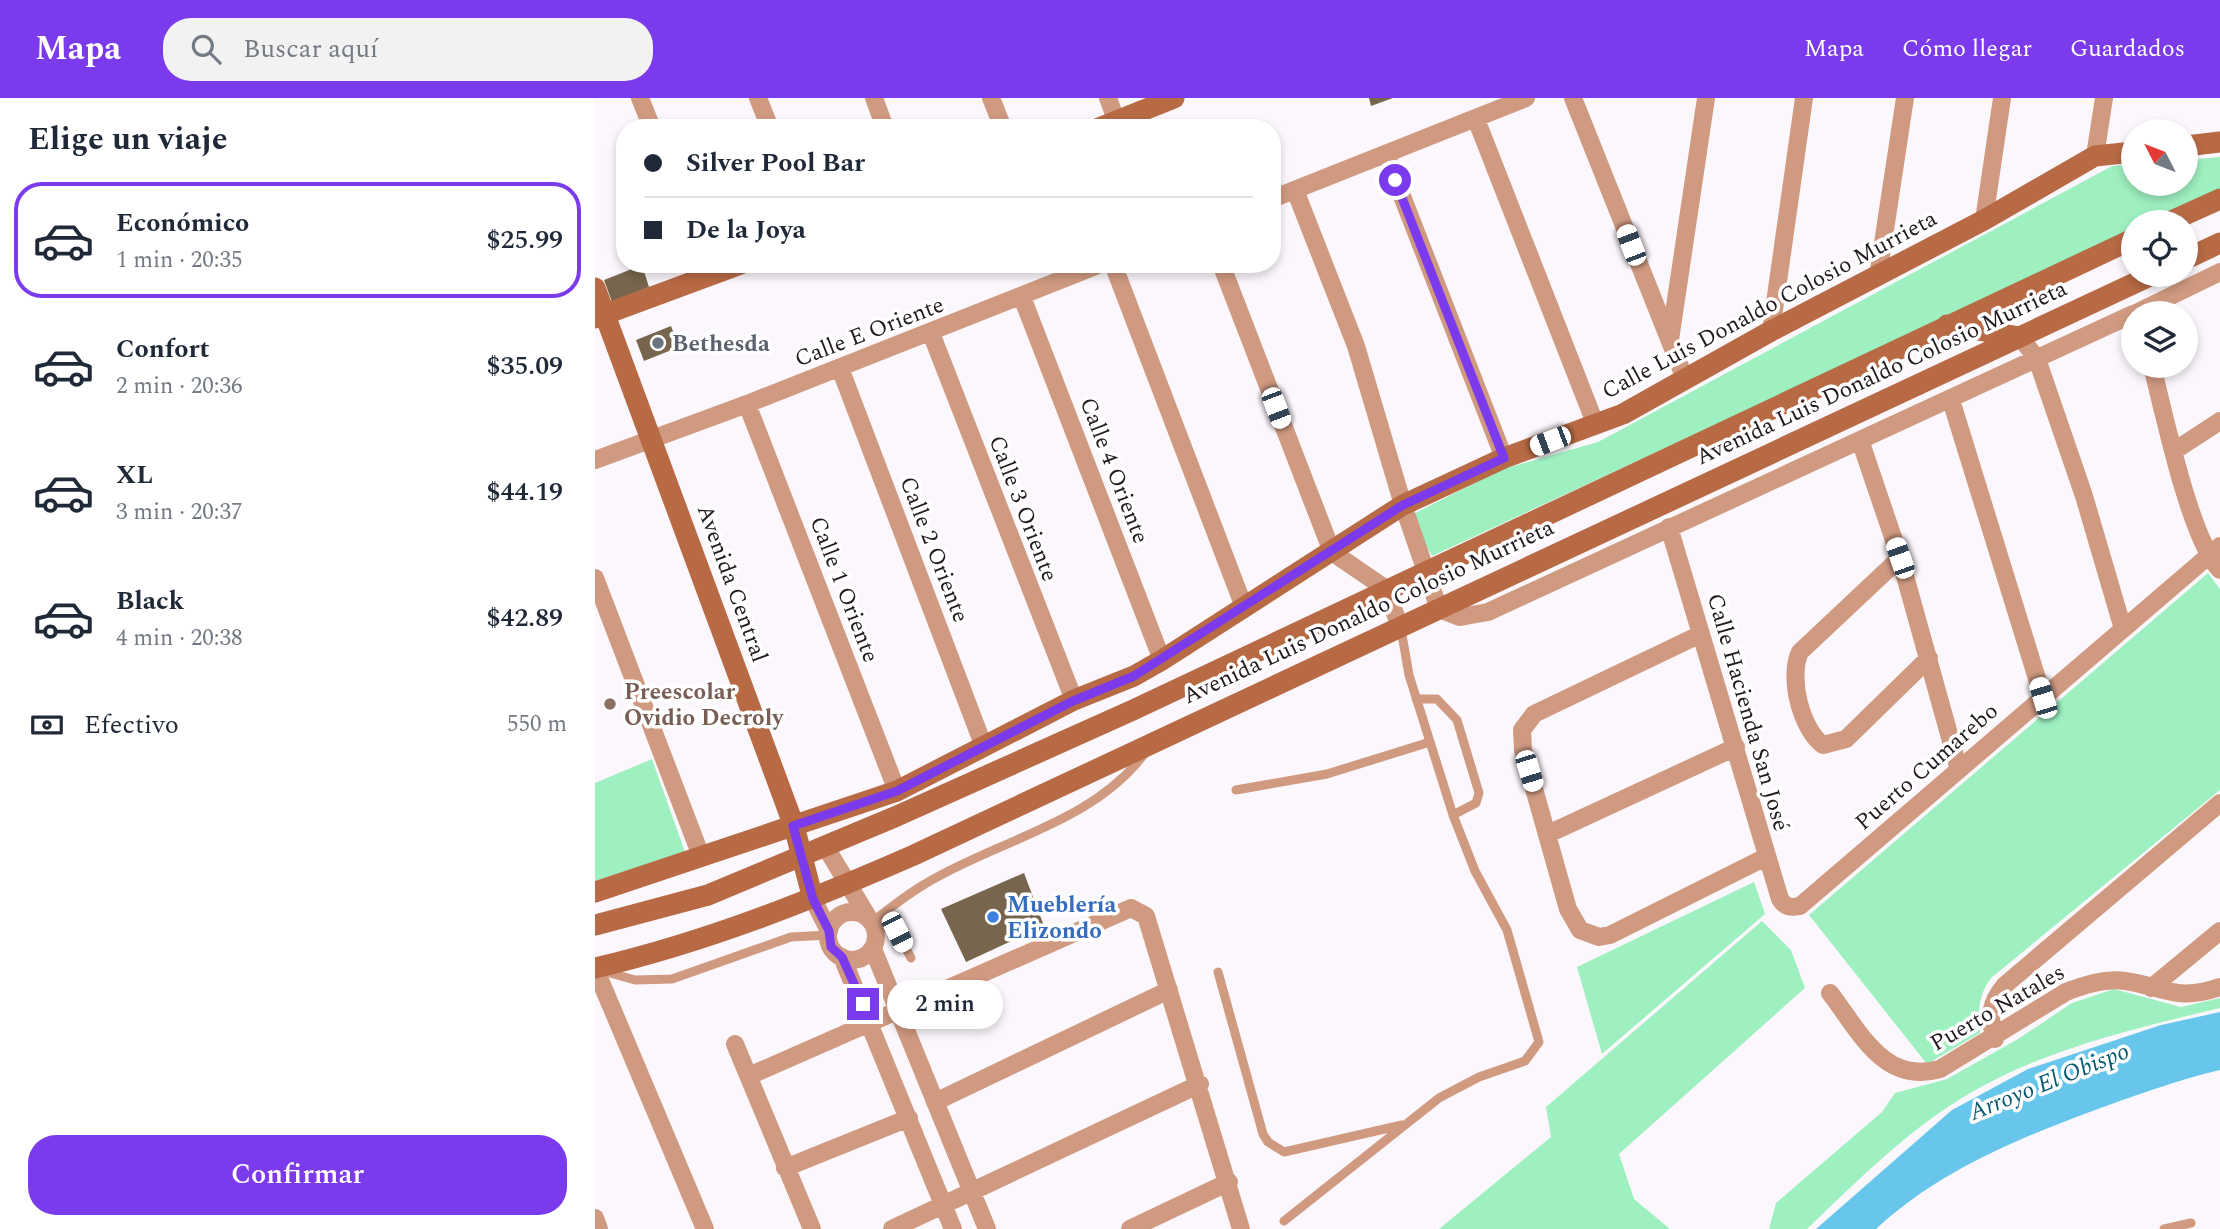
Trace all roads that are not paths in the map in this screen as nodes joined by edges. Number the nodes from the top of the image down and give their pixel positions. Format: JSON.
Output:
{"nodes":[{"id":1,"x":640,"y":98,"type":"edge"},
{"id":2,"x":758,"y":98,"type":"edge"},
{"id":3,"x":874,"y":98,"type":"edge"},
{"id":4,"x":991,"y":98,"type":"edge"},
{"id":5,"x":1108,"y":98,"type":"edge"},
{"id":6,"x":1174,"y":98,"type":"edge"},
{"id":7,"x":1526,"y":98,"type":"edge"},
{"id":8,"x":1573,"y":98,"type":"edge"},
{"id":9,"x":1706,"y":98,"type":"edge"},
{"id":10,"x":1804,"y":98,"type":"edge"},
{"id":11,"x":1905,"y":98,"type":"edge"},
{"id":12,"x":2002,"y":98,"type":"edge"},
{"id":13,"x":2104,"y":98,"type":"edge"},
{"id":14,"x":648,"y":119,"type":"edge"},
{"id":15,"x":766,"y":119,"type":"edge"},
{"id":16,"x":882,"y":119,"type":"edge"},
{"id":17,"x":999,"y":119,"type":"edge"},
{"id":18,"x":1108,"y":119,"type":"edge"},
{"id":19,"x":1121,"y":119,"type":"edge"},
{"id":20,"x":1476,"y":119,"type":"junction"},
{"id":21,"x":2220,"y":142,"type":"edge"},
{"id":22,"x":2198,"y":145,"type":"edge"},
{"id":23,"x":2121,"y":153,"type":"edge"},
{"id":24,"x":1386,"y":155,"type":"junction"},
{"id":25,"x":2095,"y":156,"type":"junction"},
{"id":26,"x":1295,"y":190,"type":"junction"},
{"id":27,"x":1281,"y":195,"type":"edge"},
{"id":28,"x":2220,"y":199,"type":"edge"},
{"id":29,"x":2196,"y":210,"type":"edge"},
{"id":30,"x":1984,"y":220,"type":"junction"},
{"id":31,"x":2220,"y":243,"type":"edge"},
{"id":32,"x":2121,"y":245,"type":"edge"},
{"id":33,"x":2198,"y":253,"type":"edge"},
{"id":34,"x":2220,"y":272,"type":"edge"},
{"id":35,"x":701,"y":273,"type":"edge"},
{"id":36,"x":1079,"y":273,"type":"edge"},
{"id":37,"x":1116,"y":273,"type":"edge"},
{"id":38,"x":1224,"y":273,"type":"edge"},
{"id":39,"x":1878,"y":276,"type":"junction"},
{"id":40,"x":2125,"y":287,"type":"edge"},
{"id":41,"x":595,"y":288,"type":"edge"},
{"id":42,"x":1022,"y":297,"type":"junction"},
{"id":43,"x":2003,"y":299,"type":"junction"},
{"id":44,"x":2161,"y":301,"type":"edge"},
{"id":45,"x":600,"y":316,"type":"edge"},
{"id":46,"x":2121,"y":320,"type":"edge"},
{"id":47,"x":1940,"y":328,"type":"junction"},
{"id":48,"x":1771,"y":331,"type":"junction"},
{"id":49,"x":931,"y":332,"type":"junction"},
{"id":50,"x":2011,"y":337,"type":"junction"},
{"id":51,"x":1669,"y":344,"type":"junction"},
{"id":52,"x":2037,"y":359,"type":"junction"},
{"id":53,"x":840,"y":368,"type":"junction"},
{"id":54,"x":1948,"y":372,"type":"junction"},
{"id":55,"x":2155,"y":378,"type":"edge"},
{"id":56,"x":1685,"y":379,"type":"junction"},
{"id":57,"x":1951,"y":400,"type":"junction"},
{"id":58,"x":747,"y":404,"type":"junction"},
{"id":59,"x":2220,"y":421,"type":"edge"},
{"id":60,"x":1595,"y":423,"type":"junction"},
{"id":61,"x":652,"y":437,"type":"junction"},
{"id":62,"x":1860,"y":440,"type":"junction"},
{"id":63,"x":2174,"y":451,"type":"junction"},
{"id":64,"x":1504,"y":458,"type":"junction"},
{"id":65,"x":595,"y":460,"type":"edge"},
{"id":66,"x":1403,"y":505,"type":"junction"},
{"id":67,"x":1669,"y":527,"type":"junction"},
{"id":68,"x":1332,"y":552,"type":"junction"},
{"id":69,"x":2214,"y":552,"type":"edge"},
{"id":70,"x":1900,"y":558,"type":"junction"},
{"id":71,"x":1426,"y":569,"type":"junction"},
{"id":72,"x":2220,"y":570,"type":"edge"},
{"id":73,"x":595,"y":578,"type":"edge"},
{"id":74,"x":1386,"y":589,"type":"junction"},
{"id":75,"x":1244,"y":607,"type":"junction"},
{"id":76,"x":1439,"y":608,"type":"junction"},
{"id":77,"x":1400,"y":627,"type":"junction"},
{"id":78,"x":2123,"y":629,"type":"junction"},
{"id":79,"x":1701,"y":634,"type":"junction"},
{"id":80,"x":1929,"y":658,"type":"junction"},
{"id":81,"x":1162,"y":660,"type":"junction"},
{"id":82,"x":2043,"y":698,"type":"junction"},
{"id":83,"x":1416,"y":699,"type":"junction"},
{"id":84,"x":1073,"y":701,"type":"junction"},
{"id":85,"x":1154,"y":741,"type":"junction"},
{"id":86,"x":1430,"y":742,"type":"junction"},
{"id":87,"x":984,"y":747,"type":"junction"},
{"id":88,"x":1736,"y":747,"type":"junction"},
{"id":89,"x":1959,"y":770,"type":"junction"},
{"id":90,"x":1236,"y":790,"type":"dead end"},
{"id":91,"x":897,"y":791,"type":"junction"},
{"id":92,"x":2220,"y":803,"type":"edge"},
{"id":93,"x":1453,"y":815,"type":"junction"},
{"id":94,"x":793,"y":826,"type":"junction"},
{"id":95,"x":1548,"y":834,"type":"junction"},
{"id":96,"x":825,"y":846,"type":"junction"},
{"id":97,"x":701,"y":856,"type":"junction"},
{"id":98,"x":801,"y":856,"type":"junction"},
{"id":99,"x":1766,"y":858,"type":"junction"},
{"id":100,"x":849,"y":883,"type":"junction"},
{"id":101,"x":595,"y":892,"type":"edge"},
{"id":102,"x":813,"y":899,"type":"junction"},
{"id":103,"x":1788,"y":907,"type":"joint"},
{"id":104,"x":872,"y":922,"type":"junction"},
{"id":105,"x":595,"y":925,"type":"edge"},
{"id":106,"x":2220,"y":931,"type":"edge"},
{"id":107,"x":829,"y":933,"type":"junction"},
{"id":108,"x":873,"y":949,"type":"junction"},
{"id":109,"x":842,"y":957,"type":"junction"},
{"id":110,"x":911,"y":958,"type":"dead end"},
{"id":111,"x":595,"y":968,"type":"edge"},
{"id":112,"x":1218,"y":972,"type":"dead end"},
{"id":113,"x":2220,"y":987,"type":"edge"},
{"id":114,"x":2151,"y":988,"type":"junction"},
{"id":115,"x":1169,"y":990,"type":"junction"},
{"id":116,"x":1830,"y":993,"type":"dead end"},
{"id":117,"x":897,"y":1013,"type":"junction"},
{"id":118,"x":871,"y":1024,"type":"junction"},
{"id":119,"x":1994,"y":1039,"type":"junction"},
{"id":120,"x":735,"y":1044,"type":"dead end"},
{"id":121,"x":749,"y":1076,"type":"junction"},
{"id":122,"x":1200,"y":1084,"type":"junction"},
{"id":123,"x":935,"y":1102,"type":"junction"},
{"id":124,"x":909,"y":1118,"type":"junction"},
{"id":125,"x":1407,"y":1124,"type":"junction"},
{"id":126,"x":785,"y":1168,"type":"junction"},
{"id":127,"x":1229,"y":1182,"type":"junction"},
{"id":128,"x":971,"y":1191,"type":"junction"},
{"id":129,"x":944,"y":1204,"type":"junction"},
{"id":130,"x":595,"y":1218,"type":"edge"},
{"id":131,"x":1284,"y":1222,"type":"dead end"},
{"id":132,"x":2191,"y":1223,"type":"dead end"},
{"id":133,"x":599,"y":1229,"type":"edge"},
{"id":134,"x":705,"y":1229,"type":"edge"},
{"id":135,"x":812,"y":1229,"type":"edge"},
{"id":136,"x":892,"y":1229,"type":"edge"},
{"id":137,"x":953,"y":1229,"type":"edge"},
{"id":138,"x":987,"y":1229,"type":"edge"},
{"id":139,"x":1130,"y":1229,"type":"edge"},
{"id":140,"x":1241,"y":1229,"type":"edge"},
{"id":141,"x":2164,"y":1229,"type":"edge"}],
"edges":[{"from":1,"to":14,"type":"street"},
{"from":2,"to":15,"type":"street"},
{"from":3,"to":16,"type":"street"},
{"from":4,"to":17,"type":"street"},
{"from":5,"to":18,"type":"street"},
{"from":6,"to":19,"type":"main road"},
{"from":7,"to":20,"type":"street"},
{"from":8,"to":51,"type":"street"},
{"from":9,"to":51,"type":"street"},
{"from":10,"to":48,"type":"street"},
{"from":11,"to":39,"type":"street"},
{"from":12,"to":30,"type":"street"},
{"from":13,"to":25,"type":"street"},
{"from":20,"to":24,"type":"street"},
{"from":20,"to":60,"type":"street"},
{"from":21,"to":22,"type":"main road"},
{"from":23,"to":25,"type":"main road","name":"Calle Luis Donaldo Colosio Murrieta"},
{"from":24,"to":26,"type":"street"},
{"from":24,"to":64,"type":"street"},
{"from":25,"to":30,"type":"main road","name":"Calle Luis Donaldo Colosio Murrieta"},
{"from":26,"to":27,"type":"street"},
{"from":26,"to":66,"type":"street"},
{"from":28,"to":29,"type":"main road"},
{"from":30,"to":39,"type":"main road","name":"Calle Luis Donaldo Colosio Murrieta"},
{"from":31,"to":33,"type":"main road"},
{"from":32,"to":43,"type":"main road","name":"Avenida Luis Donaldo Colosio Murrieta"},
{"from":34,"to":44,"type":"street"},
{"from":35,"to":45,"type":"main road"},
{"from":36,"to":42,"type":"street","name":"Calle E Oriente"},
{"from":37,"to":75,"type":"street"},
{"from":38,"to":68,"type":"street"},
{"from":39,"to":48,"type":"main road","name":"Calle Luis Donaldo Colosio Murrieta"},
{"from":40,"to":50,"type":"main road","name":"Avenida Luis Donaldo Colosio Murrieta"},
{"from":41,"to":45,"type":"main road","name":"Avenida Central"},
{"from":42,"to":49,"type":"street","name":"Calle E Oriente"},
{"from":42,"to":81,"type":"street","name":"Calle 4 Oriente"},
{"from":43,"to":47,"type":"main road","name":"Avenida Luis Donaldo Colosio Murrieta"},
{"from":43,"to":50,"type":"main road"},
{"from":45,"to":61,"type":"main road","name":"Avenida Central"},
{"from":46,"to":52,"type":"street"},
{"from":47,"to":50,"type":"main road"},
{"from":47,"to":54,"type":"main road"},
{"from":47,"to":71,"type":"main road","name":"Avenida Luis Donaldo Colosio Murrieta"},
{"from":48,"to":56,"type":"main road","name":"Calle Luis Donaldo Colosio Murrieta"},
{"from":49,"to":53,"type":"street","name":"Calle E Oriente"},
{"from":49,"to":84,"type":"street","name":"Calle 3 Oriente"},
{"from":50,"to":52,"type":"street"},
{"from":50,"to":54,"type":"main road","name":"Avenida Luis Donaldo Colosio Murrieta"},
{"from":51,"to":56,"type":"street"},
{"from":52,"to":57,"type":"street"},
{"from":52,"to":78,"type":"street"},
{"from":53,"to":58,"type":"street","name":"Calle E Oriente"},
{"from":53,"to":87,"type":"street","name":"Calle 2 Oriente"},
{"from":54,"to":76,"type":"main road","name":"Avenida Luis Donaldo Colosio Murrieta"},
{"from":55,"to":63,"type":"street"},
{"from":56,"to":60,"type":"main road","name":"Calle Luis Donaldo Colosio Murrieta"},
{"from":57,"to":62,"type":"street"},
{"from":57,"to":82,"type":"street"},
{"from":58,"to":61,"type":"street","name":"Calle E Oriente"},
{"from":58,"to":91,"type":"street","name":"Calle 1 Oriente"},
{"from":59,"to":63,"type":"street"},
{"from":60,"to":64,"type":"main road","name":"Calle Luis Donaldo Colosio Murrieta"},
{"from":61,"to":65,"type":"street","name":"Calle E Oriente"},
{"from":61,"to":94,"type":"main road","name":"Avenida Central"},
{"from":62,"to":67,"type":"street"},
{"from":62,"to":70,"type":"street"},
{"from":63,"to":69,"type":"street"},
{"from":64,"to":66,"type":"main road","name":"Calle Luis Donaldo Colosio Murrieta"},
{"from":66,"to":68,"type":"main road","name":"Calle Luis Donaldo Colosio Murrieta"},
{"from":66,"to":71,"type":"street"},
{"from":67,"to":76,"type":"street"},
{"from":67,"to":79,"type":"street","name":"Calle Hacienda San José"},
{"from":68,"to":74,"type":"street"},
{"from":68,"to":75,"type":"main road","name":"Calle Luis Donaldo Colosio Murrieta"},
{"from":69,"to":72,"type":"street"},
{"from":69,"to":78,"type":"street","name":"Puerto Cumarebo"},
{"from":70,"to":80,"type":"street"},
{"from":70,"to":80,"type":"street"},
{"from":71,"to":74,"type":"main road","name":"Avenida Luis Donaldo Colosio Murrieta"},
{"from":71,"to":76,"type":"street"},
{"from":73,"to":97,"type":"street"},
{"from":74,"to":77,"type":"street"},
{"from":74,"to":96,"type":"main road","name":"Avenida Luis Donaldo Colosio Murrieta"},
{"from":75,"to":81,"type":"main road","name":"Calle Luis Donaldo Colosio Murrieta"},
{"from":76,"to":77,"type":"main road","name":"Avenida Luis Donaldo Colosio Murrieta"},
{"from":77,"to":83,"type":"lane"},
{"from":77,"to":85,"type":"main road","name":"Avenida Luis Donaldo Colosio Murrieta"},
{"from":78,"to":82,"type":"street","name":"Puerto Cumarebo"},
{"from":79,"to":88,"type":"street","name":"Calle Hacienda San José"},
{"from":79,"to":95,"type":"street"},
{"from":80,"to":89,"type":"street"},
{"from":81,"to":84,"type":"main road","name":"Calle Luis Donaldo Colosio Murrieta"},
{"from":82,"to":89,"type":"street","name":"Puerto Cumarebo"},
{"from":83,"to":86,"type":"lane"},
{"from":83,"to":93,"type":"lane"},
{"from":84,"to":87,"type":"main road","name":"Calle Luis Donaldo Colosio Murrieta"},
{"from":85,"to":100,"type":"main road","name":"Avenida Luis Donaldo Colosio Murrieta"},
{"from":85,"to":104,"type":"lane"},
{"from":86,"to":90,"type":"lane"},
{"from":86,"to":93,"type":"lane"},
{"from":87,"to":91,"type":"main road","name":"Calle Luis Donaldo Colosio Murrieta"},
{"from":88,"to":95,"type":"street"},
{"from":88,"to":99,"type":"street","name":"Calle Hacienda San José"},
{"from":89,"to":103,"type":"street","name":"Puerto Cumarebo"},
{"from":91,"to":94,"type":"main road","name":"Calle Luis Donaldo Colosio Murrieta"},
{"from":92,"to":119,"type":"street"},
{"from":93,"to":125,"type":"lane"},
{"from":94,"to":97,"type":"main road","name":"Calle Luis Donaldo Colosio Murrieta"},
{"from":94,"to":98,"type":"main road","name":"Avenida Central"},
{"from":95,"to":99,"type":"street"},
{"from":96,"to":98,"type":"main road","name":"Avenida Luis Donaldo Colosio Murrieta"},
{"from":96,"to":100,"type":"street"},
{"from":97,"to":101,"type":"main road","name":"Calle Luis Donaldo Colosio Murrieta"},
{"from":98,"to":102,"type":"main road","name":"Avenida Central"},
{"from":98,"to":105,"type":"main road","name":"Avenida Luis Donaldo Colosio Murrieta"},
{"from":99,"to":103,"type":"street","name":"Calle Hacienda San José"},
{"from":100,"to":102,"type":"main road","name":"Avenida Luis Donaldo Colosio Murrieta"},
{"from":100,"to":104,"type":"street"},
{"from":102,"to":107,"type":"street"},
{"from":102,"to":111,"type":"main road","name":"Avenida Luis Donaldo Colosio Murrieta"},
{"from":104,"to":107,"type":"street"},
{"from":104,"to":108,"type":"street"},
{"from":104,"to":110,"type":"lane"},
{"from":106,"to":114,"type":"street"},
{"from":107,"to":109,"type":"street"},
{"from":107,"to":111,"type":"lane"},
{"from":108,"to":109,"type":"street"},
{"from":108,"to":117,"type":"street"},
{"from":109,"to":118,"type":"street"},
{"from":111,"to":134,"type":"street"},
{"from":112,"to":125,"type":"lane"},
{"from":113,"to":114,"type":"street","name":"Puerto Natales"},
{"from":114,"to":119,"type":"street","name":"Puerto Natales"},
{"from":115,"to":117,"type":"street"},
{"from":115,"to":122,"type":"street"},
{"from":115,"to":123,"type":"street"},
{"from":116,"to":119,"type":"street","name":"Puerto Natales"},
{"from":117,"to":118,"type":"street"},
{"from":117,"to":123,"type":"street"},
{"from":118,"to":121,"type":"street"},
{"from":118,"to":124,"type":"street"},
{"from":120,"to":121,"type":"street"},
{"from":121,"to":126,"type":"street"},
{"from":122,"to":127,"type":"street"},
{"from":122,"to":128,"type":"street"},
{"from":123,"to":128,"type":"street"},
{"from":124,"to":126,"type":"street"},
{"from":124,"to":129,"type":"street"},
{"from":125,"to":131,"type":"lane"},
{"from":126,"to":135,"type":"street"},
{"from":127,"to":139,"type":"street"},
{"from":127,"to":140,"type":"street"},
{"from":128,"to":129,"type":"street"},
{"from":128,"to":138,"type":"street"},
{"from":129,"to":136,"type":"street"},
{"from":129,"to":137,"type":"street"},
{"from":130,"to":133,"type":"street"},
{"from":132,"to":141,"type":"lane"}]}
